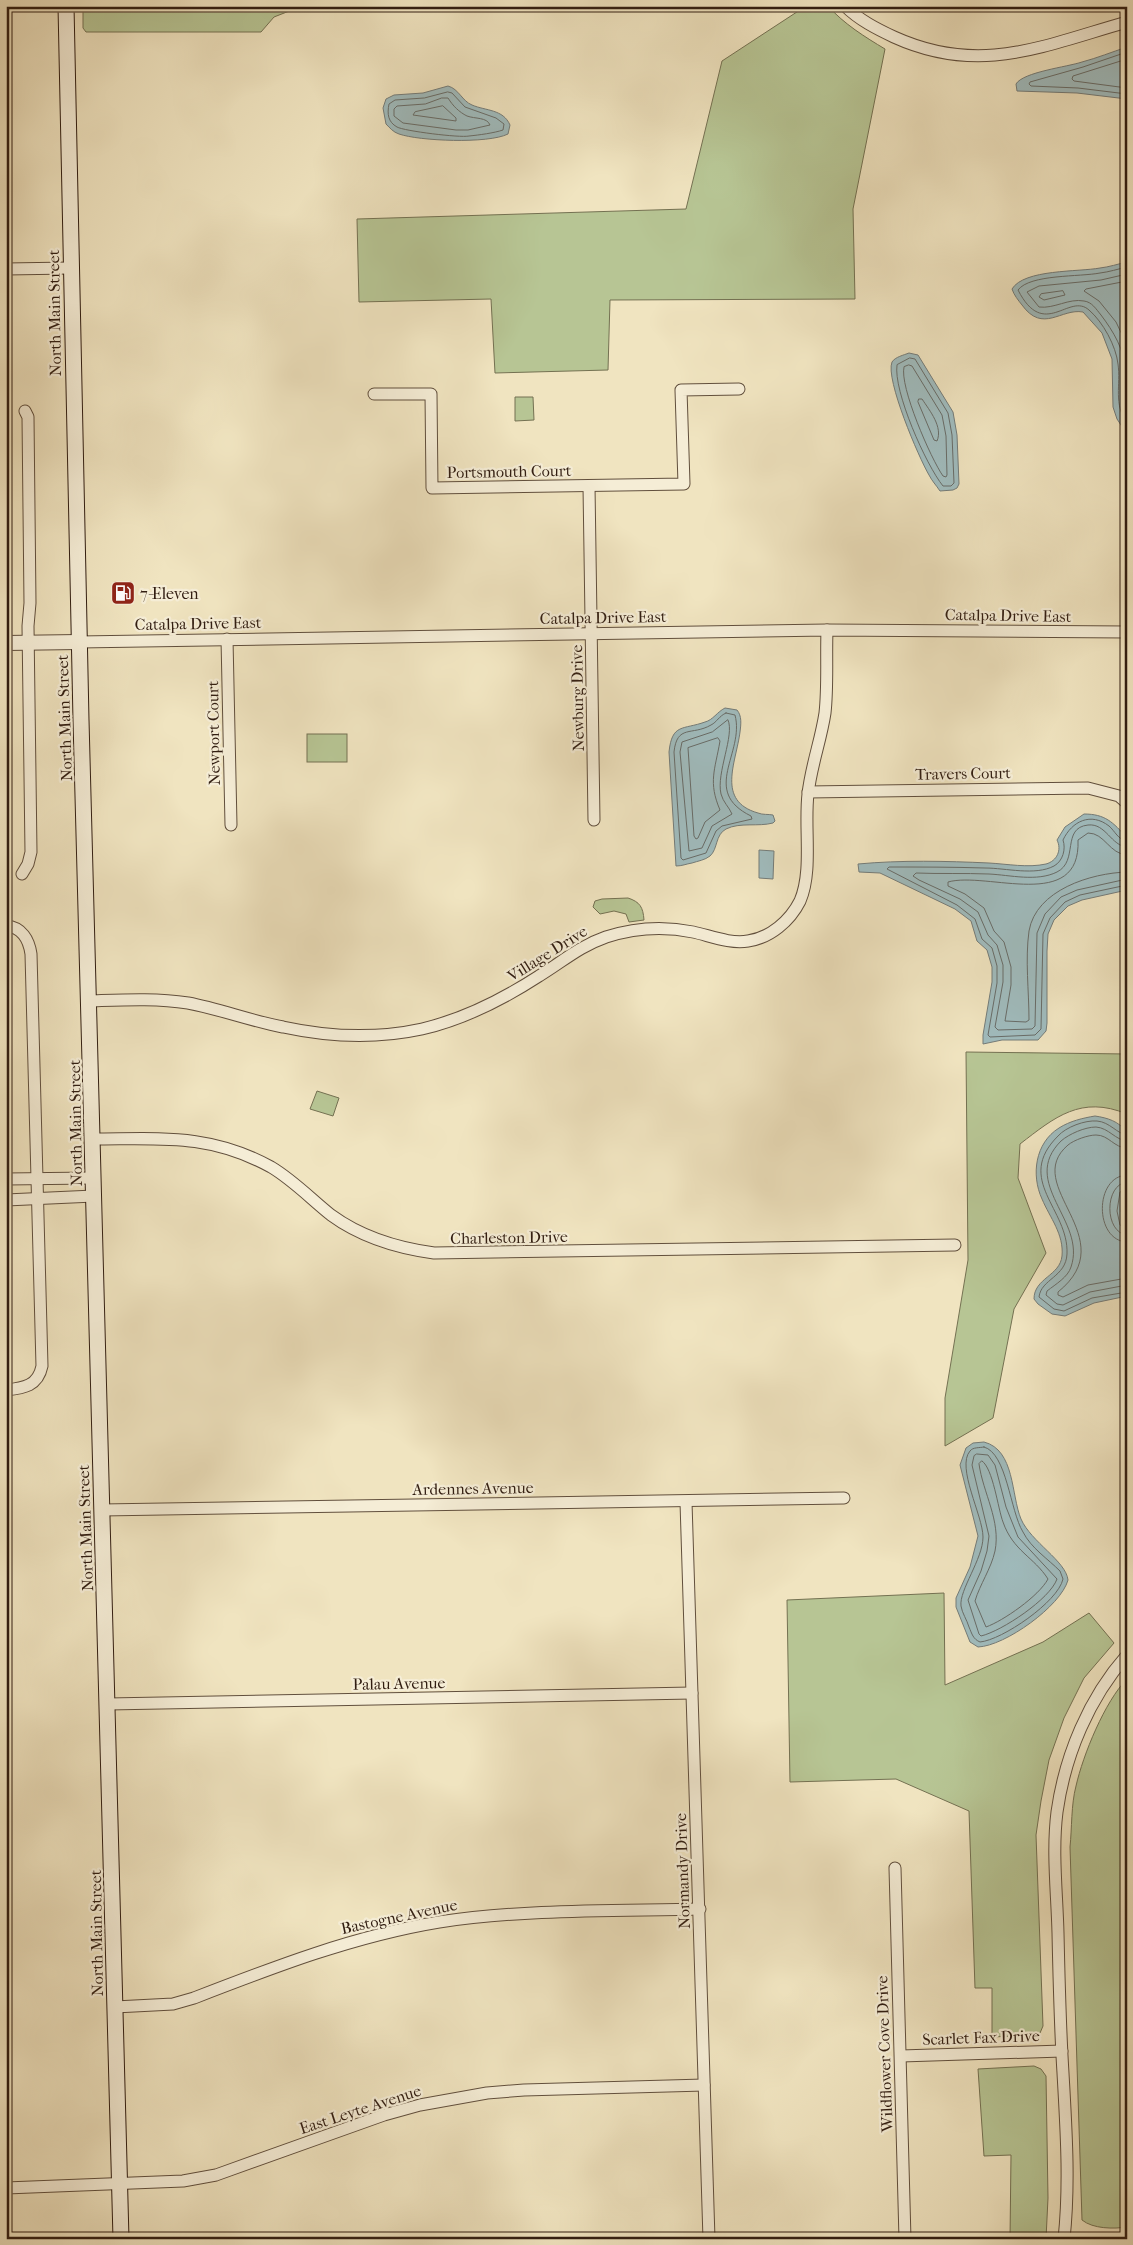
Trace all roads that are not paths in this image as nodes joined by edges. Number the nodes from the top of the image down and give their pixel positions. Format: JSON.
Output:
{"nodes":[{"id":1,"x":66,"y":6,"type":"edge"},
{"id":2,"x":846,"y":6,"type":"edge"},
{"id":3,"x":1127,"y":22,"type":"edge"},
{"id":4,"x":70,"y":268,"type":"junction"},
{"id":5,"x":6,"y":269,"type":"edge"},
{"id":6,"x":739,"y":389,"type":"dead end"},
{"id":7,"x":374,"y":394,"type":"dead end"},
{"id":8,"x":25,"y":411,"type":"dead end"},
{"id":9,"x":589,"y":486,"type":"junction"},
{"id":10,"x":827,"y":630,"type":"junction"},
{"id":11,"x":1127,"y":632,"type":"edge"},
{"id":12,"x":592,"y":633,"type":"junction"},
{"id":13,"x":228,"y":639,"type":"junction"},
{"id":14,"x":28,"y":642,"type":"junction"},
{"id":15,"x":79,"y":642,"type":"junction"},
{"id":16,"x":6,"y":643,"type":"edge"},
{"id":17,"x":808,"y":792,"type":"junction"},
{"id":18,"x":1123,"y":799,"type":"edge"},
{"id":19,"x":594,"y":820,"type":"dead end"},
{"id":20,"x":231,"y":825,"type":"dead end"},
{"id":21,"x":22,"y":874,"type":"dead end"},
{"id":22,"x":6,"y":926,"type":"edge"},
{"id":23,"x":89,"y":1001,"type":"junction"},
{"id":24,"x":93,"y":1139,"type":"junction"},
{"id":25,"x":93,"y":1178,"type":"junction"},
{"id":26,"x":6,"y":1179,"type":"edge"},
{"id":27,"x":37,"y":1180,"type":"junction"},
{"id":28,"x":94,"y":1196,"type":"junction"},
{"id":29,"x":37,"y":1198,"type":"junction"},
{"id":30,"x":6,"y":1200,"type":"edge"},
{"id":31,"x":955,"y":1245,"type":"dead end"},
{"id":32,"x":6,"y":1390,"type":"edge"},
{"id":33,"x":844,"y":1498,"type":"dead end"},
{"id":34,"x":686,"y":1502,"type":"junction"},
{"id":35,"x":102,"y":1510,"type":"junction"},
{"id":36,"x":1127,"y":1655,"type":"edge"},
{"id":37,"x":692,"y":1693,"type":"junction"},
{"id":38,"x":108,"y":1704,"type":"junction"},
{"id":39,"x":895,"y":1868,"type":"dead end"},
{"id":40,"x":700,"y":1909,"type":"junction"},
{"id":41,"x":115,"y":2007,"type":"junction"},
{"id":42,"x":1062,"y":2051,"type":"junction"},
{"id":43,"x":901,"y":2056,"type":"junction"},
{"id":44,"x":704,"y":2084,"type":"junction"},
{"id":45,"x":120,"y":2184,"type":"junction"},
{"id":46,"x":6,"y":2188,"type":"edge"},
{"id":47,"x":122,"y":2239,"type":"edge"},
{"id":48,"x":709,"y":2239,"type":"edge"},
{"id":49,"x":905,"y":2239,"type":"edge"},
{"id":50,"x":1064,"y":2239,"type":"edge"}],
"edges":[{"from":1,"to":4,"type":"main road","name":"North Main Street"},
{"from":2,"to":3,"type":"street"},
{"from":4,"to":5,"type":"street"},
{"from":4,"to":15,"type":"main road","name":"North Main Street"},
{"from":6,"to":9,"type":"street"},
{"from":7,"to":9,"type":"street","name":"Portsmouth Court"},
{"from":8,"to":14,"type":"street"},
{"from":9,"to":12,"type":"street","name":"Newburg Drive"},
{"from":10,"to":11,"type":"street","name":"Catalpa Drive East"},
{"from":10,"to":12,"type":"street","name":"Catalpa Drive East"},
{"from":10,"to":17,"type":"street","name":"Village Drive"},
{"from":12,"to":13,"type":"street","name":"Catalpa Drive East"},
{"from":12,"to":19,"type":"street","name":"Newburg Drive"},
{"from":13,"to":15,"type":"street","name":"Catalpa Drive East"},
{"from":13,"to":20,"type":"street","name":"Newport Court"},
{"from":14,"to":15,"type":"street"},
{"from":14,"to":16,"type":"street"},
{"from":14,"to":21,"type":"street"},
{"from":15,"to":23,"type":"main road","name":"North Main Street"},
{"from":17,"to":18,"type":"street","name":"Travers Court"},
{"from":17,"to":23,"type":"street","name":"Village Drive"},
{"from":22,"to":27,"type":"street"},
{"from":23,"to":24,"type":"main road","name":"North Main Street"},
{"from":24,"to":25,"type":"main road","name":"North Main Street"},
{"from":24,"to":31,"type":"street","name":"Charleston Drive"},
{"from":25,"to":27,"type":"street"},
{"from":25,"to":28,"type":"main road","name":"North Main Street"},
{"from":26,"to":27,"type":"street"},
{"from":27,"to":29,"type":"street"},
{"from":28,"to":29,"type":"street"},
{"from":28,"to":35,"type":"main road","name":"North Main Street"},
{"from":29,"to":30,"type":"street"},
{"from":29,"to":32,"type":"street"},
{"from":33,"to":34,"type":"street","name":"Ardennes Avenue"},
{"from":34,"to":35,"type":"street","name":"Ardennes Avenue"},
{"from":34,"to":37,"type":"street","name":"Normandy Drive"},
{"from":35,"to":38,"type":"main road","name":"North Main Street"},
{"from":36,"to":42,"type":"street"},
{"from":37,"to":38,"type":"street","name":"Palau Avenue"},
{"from":37,"to":40,"type":"street","name":"Normandy Drive"},
{"from":38,"to":41,"type":"main road","name":"North Main Street"},
{"from":39,"to":43,"type":"street","name":"Wildflower Cove Drive"},
{"from":40,"to":41,"type":"street","name":"Bastogne Avenue"},
{"from":40,"to":44,"type":"street","name":"Normandy Drive"},
{"from":41,"to":45,"type":"main road","name":"North Main Street"},
{"from":42,"to":43,"type":"street","name":"Scarlet Fax Drive"},
{"from":42,"to":50,"type":"street"},
{"from":43,"to":49,"type":"street","name":"Wildflower Cove Drive"},
{"from":44,"to":45,"type":"street","name":"East Leyte Avenue"},
{"from":44,"to":48,"type":"street","name":"Normandy Drive"},
{"from":45,"to":46,"type":"street","name":"East Leyte Avenue"},
{"from":45,"to":47,"type":"main road","name":"North Main Street"}]}
